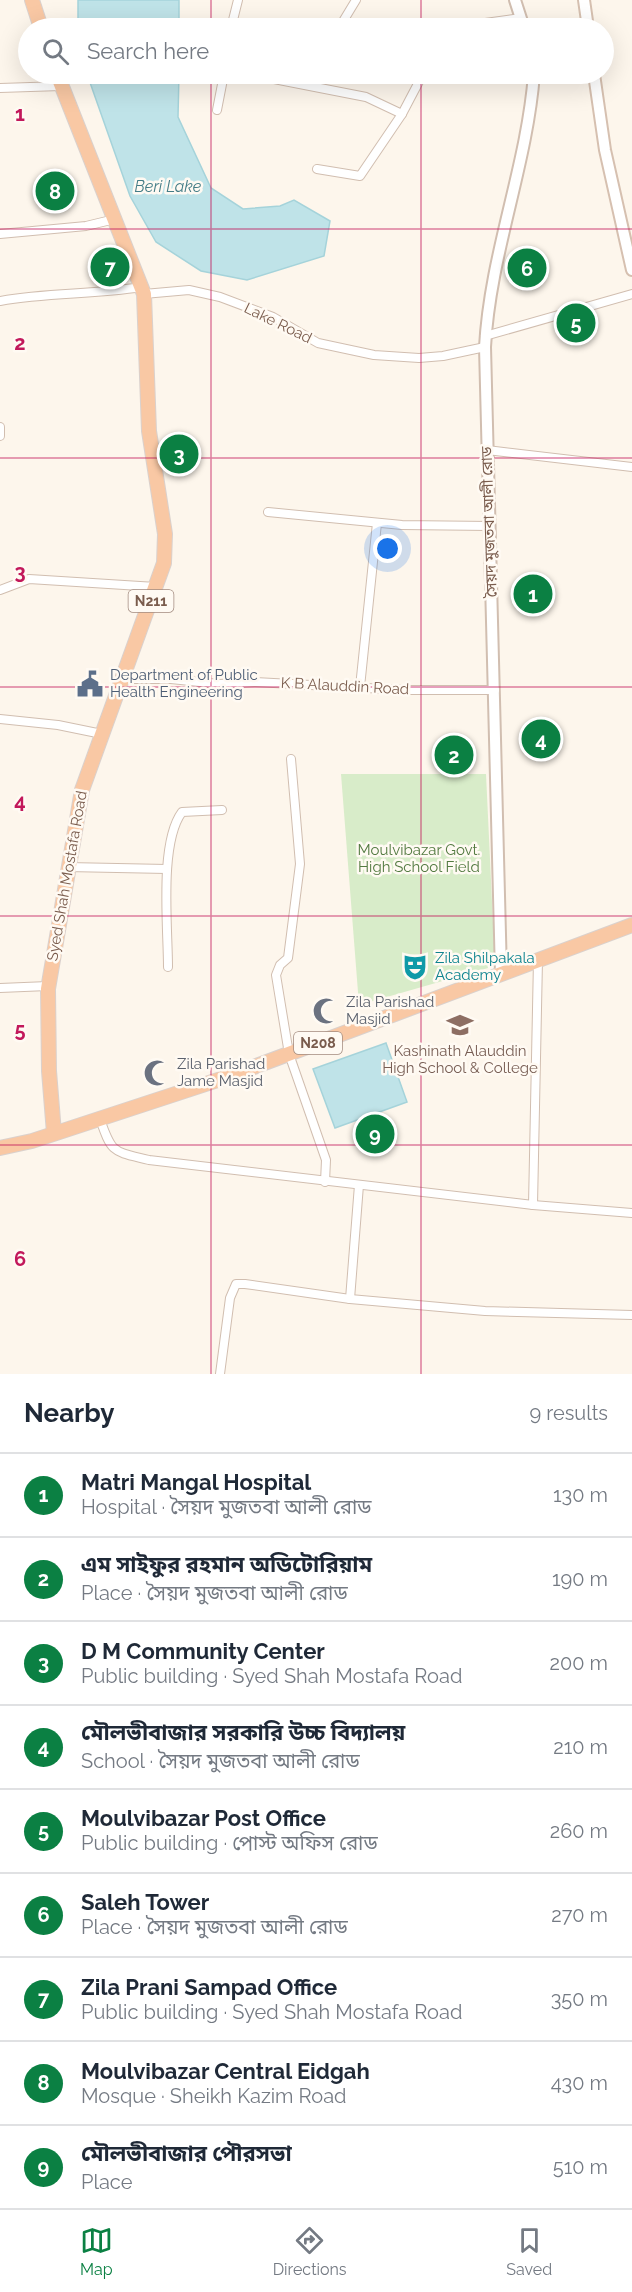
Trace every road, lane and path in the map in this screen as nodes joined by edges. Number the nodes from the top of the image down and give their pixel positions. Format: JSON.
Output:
{"nodes":[{"id":1,"x":32,"y":0,"type":"edge"},
{"id":2,"x":238,"y":0,"type":"edge"},
{"id":3,"x":356,"y":0,"type":"edge"},
{"id":4,"x":515,"y":0,"type":"edge"},
{"id":5,"x":584,"y":0,"type":"edge"},
{"id":6,"x":38,"y":18,"type":"edge"},
{"id":7,"x":234,"y":18,"type":"edge"},
{"id":8,"x":345,"y":18,"type":"edge"},
{"id":9,"x":520,"y":18,"type":"edge"},
{"id":10,"x":587,"y":18,"type":"edge"},
{"id":11,"x":30,"y":84,"type":"edge"},
{"id":12,"x":61,"y":84,"type":"edge"},
{"id":13,"x":222,"y":84,"type":"edge"},
{"id":14,"x":299,"y":84,"type":"edge"},
{"id":15,"x":418,"y":84,"type":"edge"},
{"id":16,"x":532,"y":84,"type":"edge"},
{"id":17,"x":595,"y":84,"type":"edge"},
{"id":18,"x":0,"y":88,"type":"edge"},
{"id":19,"x":218,"y":110,"type":"dead end"},
{"id":20,"x":402,"y":114,"type":"junction"},
{"id":21,"x":317,"y":169,"type":"dead end"},
{"id":22,"x":115,"y":219,"type":"junction"},
{"id":23,"x":0,"y":234,"type":"edge"},
{"id":24,"x":632,"y":270,"type":"edge"},
{"id":25,"x":142,"y":290,"type":"junction"},
{"id":26,"x":632,"y":294,"type":"edge"},
{"id":27,"x":0,"y":301,"type":"edge"},
{"id":28,"x":485,"y":341,"type":"junction"},
{"id":29,"x":0,"y":427,"type":"edge"},
{"id":30,"x":0,"y":436,"type":"edge"},
{"id":31,"x":487,"y":450,"type":"junction"},
{"id":32,"x":632,"y":467,"type":"edge"},
{"id":33,"x":268,"y":512,"type":"dead end"},
{"id":34,"x":377,"y":523,"type":"junction"},
{"id":35,"x":489,"y":526,"type":"junction"},
{"id":36,"x":156,"y":587,"type":"junction"},
{"id":37,"x":0,"y":590,"type":"edge"},
{"id":38,"x":124,"y":675,"type":"junction"},
{"id":39,"x":360,"y":687,"type":"junction"},
{"id":40,"x":495,"y":690,"type":"junction"},
{"id":41,"x":0,"y":719,"type":"edge"},
{"id":42,"x":102,"y":734,"type":"junction"},
{"id":43,"x":291,"y":759,"type":"dead end"},
{"id":44,"x":222,"y":810,"type":"dead end"},
{"id":45,"x":67,"y":867,"type":"junction"},
{"id":46,"x":167,"y":868,"type":"junction"},
{"id":47,"x":632,"y":925,"type":"edge"},
{"id":48,"x":538,"y":960,"type":"junction"},
{"id":49,"x":168,"y":967,"type":"dead end"},
{"id":50,"x":501,"y":974,"type":"junction"},
{"id":51,"x":48,"y":986,"type":"junction"},
{"id":52,"x":0,"y":988,"type":"edge"},
{"id":53,"x":289,"y":1054,"type":"junction"},
{"id":54,"x":100,"y":1119,"type":"junction"},
{"id":55,"x":54,"y":1133,"type":"junction"},
{"id":56,"x":0,"y":1148,"type":"edge"},
{"id":57,"x":325,"y":1182,"type":"junction"},
{"id":58,"x":359,"y":1185,"type":"junction"},
{"id":59,"x":533,"y":1205,"type":"junction"},
{"id":60,"x":632,"y":1213,"type":"edge"},
{"id":61,"x":350,"y":1299,"type":"junction"},
{"id":62,"x":632,"y":1315,"type":"edge"},
{"id":63,"x":220,"y":1374,"type":"edge"}],
"edges":[{"from":1,"to":6,"type":"highway"},
{"from":2,"to":7,"type":"street"},
{"from":3,"to":8,"type":"street"},
{"from":4,"to":9,"type":"street"},
{"from":5,"to":10,"type":"street"},
{"from":11,"to":18,"type":"street"},
{"from":12,"to":22,"type":"highway","name":"Syed Shah Mostafa Road","number":"N211"},
{"from":13,"to":19,"type":"street"},
{"from":14,"to":20,"type":"street"},
{"from":15,"to":20,"type":"street"},
{"from":16,"to":28,"type":"street","name":"সৈয়দ মুজতবা আলী রোড"},
{"from":17,"to":24,"type":"street"},
{"from":20,"to":21,"type":"street"},
{"from":22,"to":23,"type":"street"},
{"from":22,"to":25,"type":"highway","name":"Syed Shah Mostafa Road","number":"N211"},
{"from":25,"to":27,"type":"street","name":"Lake Road"},
{"from":25,"to":28,"type":"street","name":"Lake Road"},
{"from":25,"to":36,"type":"highway","name":"Syed Shah Mostafa Road","number":"N211"},
{"from":26,"to":28,"type":"street","name":"Lake Road"},
{"from":28,"to":31,"type":"street","name":"সৈয়দ মুজতবা আলী রোড"},
{"from":29,"to":30,"type":"street"},
{"from":31,"to":32,"type":"street"},
{"from":31,"to":35,"type":"street","name":"সৈয়দ মুজতবা আলী রোড"},
{"from":33,"to":34,"type":"street"},
{"from":34,"to":35,"type":"street"},
{"from":34,"to":39,"type":"street"},
{"from":35,"to":40,"type":"street","name":"সৈয়দ মুজতবা আলী রোড"},
{"from":36,"to":37,"type":"street"},
{"from":36,"to":38,"type":"highway","name":"Syed Shah Mostafa Road","number":"N211"},
{"from":38,"to":39,"type":"street","name":"K B Alauddin Road"},
{"from":38,"to":42,"type":"highway","name":"Syed Shah Mostafa Road","number":"N211"},
{"from":39,"to":40,"type":"street","name":"K B Alauddin Road"},
{"from":40,"to":50,"type":"street","name":"সৈয়দ মুজতবা আলী রোড"},
{"from":41,"to":42,"type":"street"},
{"from":42,"to":45,"type":"highway","name":"Syed Shah Mostafa Road","number":"N211"},
{"from":43,"to":53,"type":"street"},
{"from":44,"to":46,"type":"street"},
{"from":45,"to":46,"type":"street"},
{"from":45,"to":51,"type":"highway","name":"Syed Shah Mostafa Road","number":"N211"},
{"from":46,"to":49,"type":"street"},
{"from":47,"to":48,"type":"highway","number":"N208"},
{"from":48,"to":50,"type":"highway","number":"N208"},
{"from":48,"to":59,"type":"street"},
{"from":50,"to":53,"type":"highway","number":"N208"},
{"from":51,"to":52,"type":"street"},
{"from":51,"to":55,"type":"highway","name":"Syed Shah Mostafa Road","number":"N211"},
{"from":53,"to":54,"type":"highway","number":"N208"},
{"from":53,"to":57,"type":"street"},
{"from":54,"to":55,"type":"highway","number":"N208"},
{"from":54,"to":57,"type":"street"},
{"from":55,"to":56,"type":"highway","number":"N208"},
{"from":57,"to":58,"type":"street"},
{"from":58,"to":59,"type":"street"},
{"from":58,"to":61,"type":"street"},
{"from":59,"to":60,"type":"street"},
{"from":61,"to":62,"type":"street"},
{"from":61,"to":63,"type":"street"}]}
